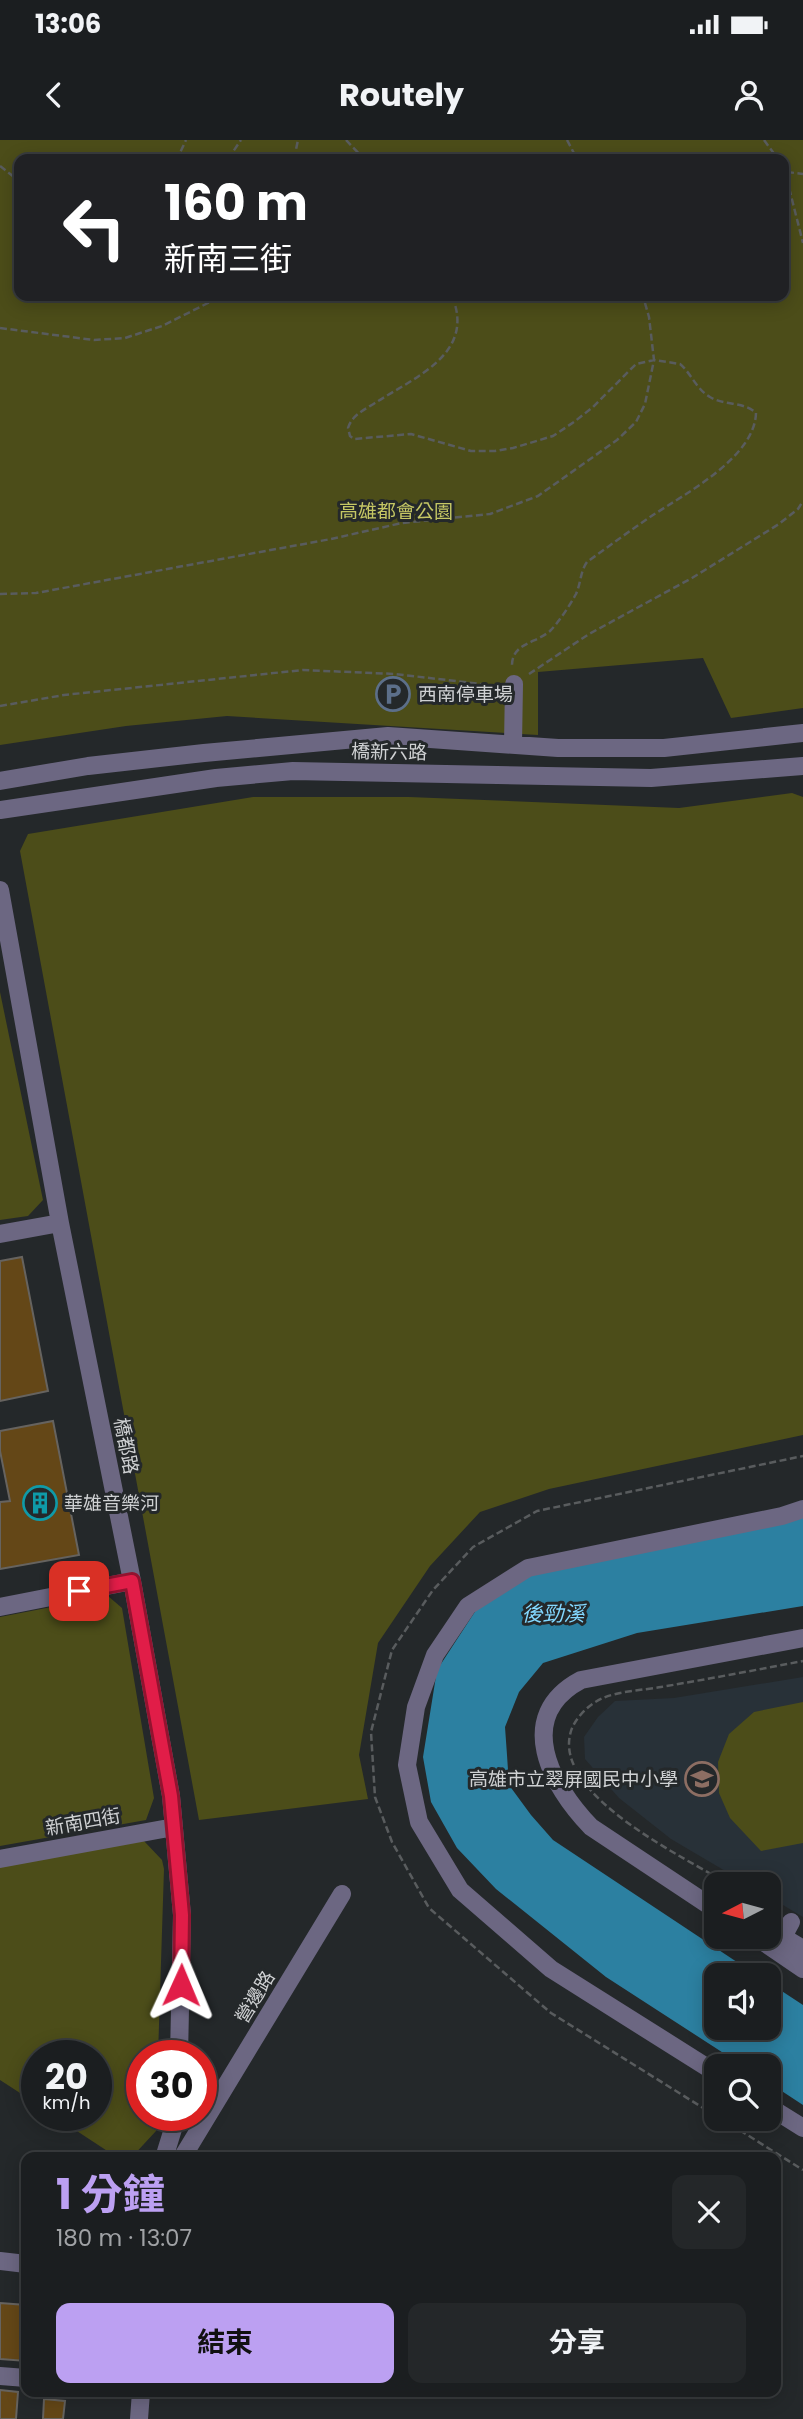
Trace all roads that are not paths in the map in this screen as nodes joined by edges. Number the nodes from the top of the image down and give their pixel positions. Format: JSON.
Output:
{"nodes":[{"id":1,"x":514,"y":684,"type":"road end"},
{"id":2,"x":803,"y":733,"type":"edge"},
{"id":3,"x":513,"y":744,"type":"junction"},
{"id":4,"x":803,"y":766,"type":"edge"},
{"id":5,"x":0,"y":781,"type":"edge"},
{"id":6,"x":0,"y":810,"type":"edge"},
{"id":7,"x":0,"y":890,"type":"edge"},
{"id":8,"x":60,"y":1223,"type":"junction"},
{"id":9,"x":0,"y":1234,"type":"edge"},
{"id":10,"x":803,"y":1510,"type":"edge"},
{"id":11,"x":132,"y":1581,"type":"junction"},
{"id":12,"x":0,"y":1606,"type":"edge"},
{"id":13,"x":803,"y":1638,"type":"edge"},
{"id":14,"x":174,"y":1827,"type":"junction"},
{"id":15,"x":0,"y":1859,"type":"edge"},
{"id":16,"x":342,"y":1894,"type":"dead end"},
{"id":17,"x":704,"y":1902,"type":"edge"},
{"id":18,"x":791,"y":1922,"type":"dead end"},
{"id":19,"x":803,"y":1949,"type":"edge"},
{"id":20,"x":775,"y":1950,"type":"edge"},
{"id":21,"x":803,"y":1969,"type":"edge"},
{"id":22,"x":179,"y":2040,"type":"edge"},
{"id":23,"x":704,"y":2065,"type":"edge"},
{"id":24,"x":781,"y":2114,"type":"edge"},
{"id":25,"x":803,"y":2128,"type":"edge"},
{"id":26,"x":172,"y":2131,"type":"edge"},
{"id":27,"x":166,"y":2152,"type":"edge"},
{"id":28,"x":186,"y":2152,"type":"edge"},
{"id":29,"x":0,"y":2261,"type":"edge"},
{"id":30,"x":21,"y":2263,"type":"edge"},
{"id":31,"x":0,"y":2376,"type":"edge"},
{"id":32,"x":21,"y":2378,"type":"edge"},
{"id":33,"x":141,"y":2397,"type":"edge"},
{"id":34,"x":139,"y":2419,"type":"edge"}],
"edges":[{"from":1,"to":3,"type":"street"},
{"from":2,"to":3,"type":"street","name":"橋新六路"},
{"from":3,"to":5,"type":"street","name":"橋新六路"},
{"from":4,"to":6,"type":"street","name":"橋新六路"},
{"from":7,"to":8,"type":"street","name":"橋都路"},
{"from":8,"to":9,"type":"street"},
{"from":8,"to":11,"type":"street","name":"橋都路"},
{"from":10,"to":23,"type":"street"},
{"from":11,"to":12,"type":"street"},
{"from":11,"to":14,"type":"street","name":"橋都路"},
{"from":13,"to":17,"type":"street"},
{"from":14,"to":15,"type":"street","name":"新南四街"},
{"from":14,"to":22,"type":"street","name":"橋都路"},
{"from":16,"to":28,"type":"street","name":"營邊路"},
{"from":18,"to":19,"type":"street"},
{"from":20,"to":21,"type":"street"},
{"from":24,"to":25,"type":"street"},
{"from":26,"to":27,"type":"street"},
{"from":29,"to":30,"type":"street"},
{"from":31,"to":32,"type":"street"},
{"from":33,"to":34,"type":"street"}]}
